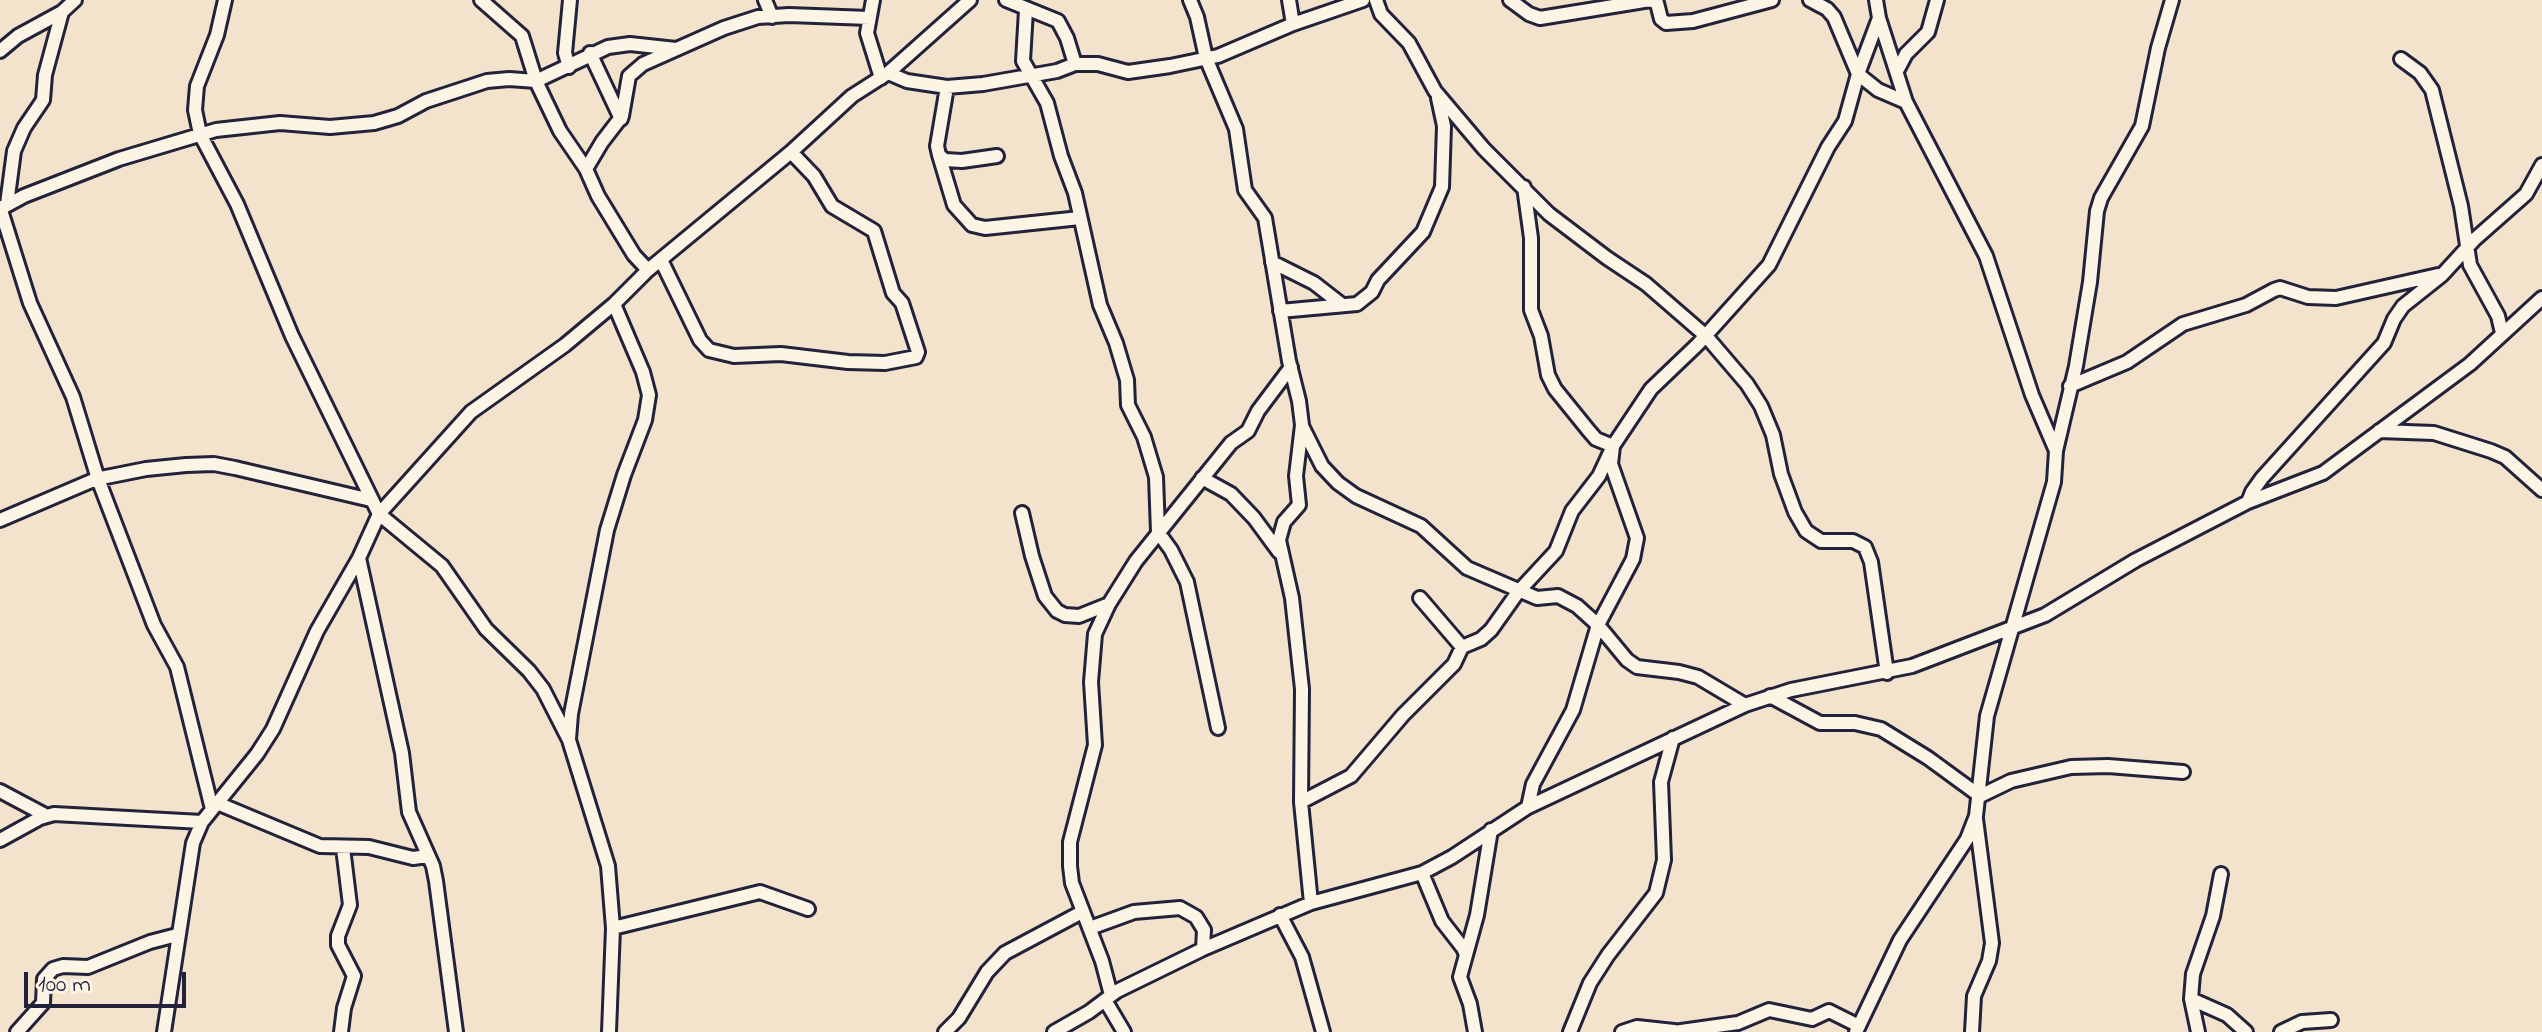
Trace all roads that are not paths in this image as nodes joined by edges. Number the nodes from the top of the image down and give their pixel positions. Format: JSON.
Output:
{"nodes":[{"id":1,"x":75,"y":0,"type":"edge"},
{"id":2,"x":225,"y":0,"type":"edge"},
{"id":3,"x":481,"y":0,"type":"edge"},
{"id":4,"x":570,"y":0,"type":"edge"},
{"id":5,"x":765,"y":0,"type":"edge"},
{"id":6,"x":873,"y":0,"type":"edge"},
{"id":7,"x":970,"y":0,"type":"edge"},
{"id":8,"x":1006,"y":0,"type":"edge"},
{"id":9,"x":1190,"y":0,"type":"edge"},
{"id":10,"x":1289,"y":0,"type":"edge"},
{"id":11,"x":1363,"y":0,"type":"edge"},
{"id":12,"x":1376,"y":0,"type":"edge"},
{"id":13,"x":1510,"y":0,"type":"edge"},
{"id":14,"x":1772,"y":0,"type":"edge"},
{"id":15,"x":1810,"y":0,"type":"edge"},
{"id":16,"x":1876,"y":0,"type":"edge"},
{"id":17,"x":1937,"y":0,"type":"edge"},
{"id":18,"x":2172,"y":0,"type":"edge"},
{"id":19,"x":1632,"y":2,"type":"edge"},
{"id":20,"x":1026,"y":10,"type":"junction"},
{"id":21,"x":62,"y":12,"type":"junction"},
{"id":22,"x":772,"y":17,"type":"junction"},
{"id":23,"x":869,"y":18,"type":"junction"},
{"id":24,"x":1879,"y":18,"type":"junction"},
{"id":25,"x":1293,"y":24,"type":"junction"},
{"id":26,"x":676,"y":49,"type":"junction"},
{"id":27,"x":0,"y":51,"type":"edge"},
{"id":28,"x":590,"y":53,"type":"junction"},
{"id":29,"x":1206,"y":58,"type":"junction"},
{"id":30,"x":2401,"y":59,"type":"dead end"},
{"id":31,"x":1075,"y":64,"type":"junction"},
{"id":32,"x":569,"y":67,"type":"junction"},
{"id":33,"x":1897,"y":71,"type":"junction"},
{"id":34,"x":1858,"y":74,"type":"junction"},
{"id":35,"x":884,"y":75,"type":"junction"},
{"id":36,"x":1030,"y":75,"type":"junction"},
{"id":37,"x":536,"y":81,"type":"junction"},
{"id":38,"x":947,"y":87,"type":"junction"},
{"id":39,"x":1438,"y":95,"type":"junction"},
{"id":40,"x":1906,"y":102,"type":"junction"},
{"id":41,"x":621,"y":119,"type":"junction"},
{"id":42,"x":200,"y":134,"type":"junction"},
{"id":43,"x":791,"y":152,"type":"junction"},
{"id":44,"x":939,"y":155,"type":"junction"},
{"id":45,"x":997,"y":156,"type":"dead end"},
{"id":46,"x":2542,"y":165,"type":"edge"},
{"id":47,"x":586,"y":169,"type":"junction"},
{"id":48,"x":1524,"y":187,"type":"junction"},
{"id":49,"x":2,"y":207,"type":"edge"},
{"id":50,"x":1080,"y":218,"type":"junction"},
{"id":51,"x":2467,"y":247,"type":"junction"},
{"id":52,"x":661,"y":260,"type":"junction"},
{"id":53,"x":1272,"y":262,"type":"junction"},
{"id":54,"x":648,"y":270,"type":"junction"},
{"id":55,"x":2442,"y":275,"type":"junction"},
{"id":56,"x":2542,"y":298,"type":"edge"},
{"id":57,"x":614,"y":304,"type":"junction"},
{"id":58,"x":1341,"y":304,"type":"junction"},
{"id":59,"x":1280,"y":311,"type":"junction"},
{"id":60,"x":2502,"y":333,"type":"junction"},
{"id":61,"x":1706,"y":336,"type":"junction"},
{"id":62,"x":1291,"y":367,"type":"junction"},
{"id":63,"x":2070,"y":386,"type":"junction"},
{"id":64,"x":1302,"y":425,"type":"junction"},
{"id":65,"x":2379,"y":431,"type":"junction"},
{"id":66,"x":1613,"y":446,"type":"junction"},
{"id":67,"x":2056,"y":451,"type":"junction"},
{"id":68,"x":1202,"y":478,"type":"junction"},
{"id":69,"x":2536,"y":478,"type":"edge"},
{"id":70,"x":98,"y":479,"type":"junction"},
{"id":71,"x":2542,"y":490,"type":"edge"},
{"id":72,"x":371,"y":500,"type":"junction"},
{"id":73,"x":2248,"y":502,"type":"junction"},
{"id":74,"x":1022,"y":513,"type":"dead end"},
{"id":75,"x":379,"y":514,"type":"junction"},
{"id":76,"x":0,"y":520,"type":"edge"},
{"id":77,"x":1158,"y":532,"type":"junction"},
{"id":78,"x":1280,"y":554,"type":"junction"},
{"id":79,"x":359,"y":558,"type":"junction"},
{"id":80,"x":1518,"y":592,"type":"junction"},
{"id":81,"x":1420,"y":598,"type":"dead end"},
{"id":82,"x":1109,"y":604,"type":"junction"},
{"id":83,"x":1598,"y":625,"type":"junction"},
{"id":84,"x":2011,"y":628,"type":"junction"},
{"id":85,"x":1462,"y":647,"type":"junction"},
{"id":86,"x":1887,"y":673,"type":"junction"},
{"id":87,"x":1770,"y":696,"type":"junction"},
{"id":88,"x":1745,"y":705,"type":"junction"},
{"id":89,"x":1218,"y":728,"type":"dead end"},
{"id":90,"x":1673,"y":738,"type":"junction"},
{"id":91,"x":569,"y":740,"type":"junction"},
{"id":92,"x":2183,"y":772,"type":"dead end"},
{"id":93,"x":0,"y":791,"type":"edge"},
{"id":94,"x":1980,"y":796,"type":"junction"},
{"id":95,"x":1301,"y":802,"type":"junction"},
{"id":96,"x":214,"y":806,"type":"junction"},
{"id":97,"x":1528,"y":807,"type":"junction"},
{"id":98,"x":47,"y":816,"type":"junction"},
{"id":99,"x":1976,"y":816,"type":"junction"},
{"id":100,"x":202,"y":822,"type":"junction"},
{"id":101,"x":1491,"y":830,"type":"junction"},
{"id":102,"x":0,"y":840,"type":"edge"},
{"id":103,"x":343,"y":848,"type":"junction"},
{"id":104,"x":428,"y":856,"type":"junction"},
{"id":105,"x":1422,"y":873,"type":"junction"},
{"id":106,"x":2221,"y":874,"type":"dead end"},
{"id":107,"x":1311,"y":903,"type":"junction"},
{"id":108,"x":808,"y":909,"type":"dead end"},
{"id":109,"x":1082,"y":912,"type":"junction"},
{"id":110,"x":1280,"y":915,"type":"junction"},
{"id":111,"x":613,"y":928,"type":"junction"},
{"id":112,"x":1090,"y":928,"type":"junction"},
{"id":113,"x":177,"y":935,"type":"junction"},
{"id":114,"x":1203,"y":949,"type":"junction"},
{"id":115,"x":1466,"y":955,"type":"junction"},
{"id":116,"x":1108,"y":998,"type":"junction"},
{"id":117,"x":2191,"y":999,"type":"junction"},
{"id":118,"x":1089,"y":1012,"type":"junction"},
{"id":119,"x":2331,"y":1020,"type":"dead end"},
{"id":120,"x":1857,"y":1029,"type":"edge"},
{"id":121,"x":17,"y":1032,"type":"edge"},
{"id":122,"x":164,"y":1032,"type":"edge"},
{"id":123,"x":341,"y":1032,"type":"edge"},
{"id":124,"x":456,"y":1032,"type":"edge"},
{"id":125,"x":609,"y":1032,"type":"edge"},
{"id":126,"x":945,"y":1032,"type":"edge"},
{"id":127,"x":1054,"y":1032,"type":"edge"},
{"id":128,"x":1079,"y":1032,"type":"edge"},
{"id":129,"x":1124,"y":1032,"type":"edge"},
{"id":130,"x":1323,"y":1032,"type":"edge"},
{"id":131,"x":1475,"y":1032,"type":"edge"},
{"id":132,"x":1570,"y":1032,"type":"edge"},
{"id":133,"x":1622,"y":1032,"type":"edge"},
{"id":134,"x":1674,"y":1032,"type":"edge"},
{"id":135,"x":1972,"y":1032,"type":"edge"},
{"id":136,"x":2198,"y":1032,"type":"edge"},
{"id":137,"x":2246,"y":1032,"type":"edge"},
{"id":138,"x":2281,"y":1032,"type":"edge"}],
"edges":[{"from":1,"to":21,"type":"street"},
{"from":2,"to":42,"type":"street"},
{"from":3,"to":37,"type":"street"},
{"from":4,"to":32,"type":"street"},
{"from":5,"to":22,"type":"street"},
{"from":6,"to":23,"type":"street"},
{"from":7,"to":35,"type":"street"},
{"from":8,"to":20,"type":"street"},
{"from":9,"to":29,"type":"street"},
{"from":10,"to":25,"type":"street"},
{"from":11,"to":25,"type":"street"},
{"from":12,"to":39,"type":"street"},
{"from":13,"to":19,"type":"street"},
{"from":14,"to":19,"type":"street"},
{"from":15,"to":34,"type":"street"},
{"from":16,"to":24,"type":"street"},
{"from":17,"to":33,"type":"street"},
{"from":18,"to":63,"type":"street"},
{"from":20,"to":31,"type":"street"},
{"from":20,"to":36,"type":"street"},
{"from":21,"to":27,"type":"street"},
{"from":21,"to":49,"type":"street"},
{"from":22,"to":23,"type":"street"},
{"from":22,"to":26,"type":"street"},
{"from":23,"to":35,"type":"street"},
{"from":24,"to":33,"type":"street"},
{"from":24,"to":34,"type":"street"},
{"from":25,"to":29,"type":"street"},
{"from":26,"to":28,"type":"street"},
{"from":26,"to":41,"type":"street"},
{"from":28,"to":32,"type":"street"},
{"from":28,"to":41,"type":"street"},
{"from":29,"to":31,"type":"street"},
{"from":29,"to":53,"type":"street"},
{"from":30,"to":51,"type":"street"},
{"from":31,"to":36,"type":"street"},
{"from":32,"to":37,"type":"street"},
{"from":33,"to":40,"type":"street"},
{"from":34,"to":40,"type":"street"},
{"from":34,"to":61,"type":"street"},
{"from":35,"to":38,"type":"street"},
{"from":35,"to":43,"type":"street"},
{"from":36,"to":38,"type":"street"},
{"from":36,"to":50,"type":"street"},
{"from":37,"to":42,"type":"street"},
{"from":37,"to":47,"type":"street"},
{"from":38,"to":44,"type":"street"},
{"from":39,"to":48,"type":"street"},
{"from":39,"to":58,"type":"street"},
{"from":40,"to":67,"type":"street"},
{"from":41,"to":47,"type":"street"},
{"from":42,"to":49,"type":"street"},
{"from":42,"to":72,"type":"street"},
{"from":43,"to":52,"type":"street"},
{"from":43,"to":52,"type":"street"},
{"from":44,"to":45,"type":"street"},
{"from":44,"to":50,"type":"street"},
{"from":46,"to":51,"type":"street"},
{"from":47,"to":54,"type":"street"},
{"from":48,"to":61,"type":"street"},
{"from":48,"to":66,"type":"street"},
{"from":49,"to":70,"type":"street"},
{"from":50,"to":77,"type":"street"},
{"from":51,"to":55,"type":"street"},
{"from":51,"to":60,"type":"street"},
{"from":52,"to":54,"type":"street"},
{"from":53,"to":58,"type":"street"},
{"from":53,"to":59,"type":"street"},
{"from":54,"to":57,"type":"street"},
{"from":55,"to":63,"type":"street"},
{"from":55,"to":73,"type":"street"},
{"from":56,"to":60,"type":"street"},
{"from":57,"to":75,"type":"street"},
{"from":57,"to":91,"type":"street"},
{"from":58,"to":59,"type":"street"},
{"from":59,"to":62,"type":"street"},
{"from":60,"to":65,"type":"street"},
{"from":61,"to":66,"type":"street"},
{"from":61,"to":86,"type":"street"},
{"from":62,"to":64,"type":"street"},
{"from":62,"to":68,"type":"street"},
{"from":63,"to":67,"type":"street"},
{"from":64,"to":78,"type":"street"},
{"from":64,"to":80,"type":"street"},
{"from":65,"to":69,"type":"street"},
{"from":65,"to":73,"type":"street"},
{"from":66,"to":80,"type":"street"},
{"from":66,"to":83,"type":"street"},
{"from":67,"to":84,"type":"street"},
{"from":68,"to":77,"type":"street"},
{"from":68,"to":78,"type":"street"},
{"from":69,"to":71,"type":"street"},
{"from":70,"to":72,"type":"street"},
{"from":70,"to":76,"type":"street"},
{"from":70,"to":96,"type":"street"},
{"from":72,"to":75,"type":"street"},
{"from":73,"to":84,"type":"street"},
{"from":74,"to":82,"type":"street"},
{"from":75,"to":79,"type":"street"},
{"from":75,"to":91,"type":"street"},
{"from":77,"to":82,"type":"street"},
{"from":77,"to":89,"type":"street"},
{"from":78,"to":95,"type":"street"},
{"from":79,"to":96,"type":"street"},
{"from":79,"to":104,"type":"street"},
{"from":80,"to":83,"type":"street"},
{"from":80,"to":85,"type":"street"},
{"from":81,"to":85,"type":"street"},
{"from":82,"to":109,"type":"street"},
{"from":83,"to":88,"type":"street"},
{"from":83,"to":97,"type":"street"},
{"from":84,"to":86,"type":"street"},
{"from":84,"to":94,"type":"street"},
{"from":85,"to":95,"type":"street"},
{"from":86,"to":87,"type":"street"},
{"from":87,"to":88,"type":"street"},
{"from":87,"to":94,"type":"street"},
{"from":88,"to":90,"type":"street"},
{"from":90,"to":97,"type":"street"},
{"from":90,"to":132,"type":"street"},
{"from":91,"to":111,"type":"street"},
{"from":92,"to":94,"type":"street"},
{"from":93,"to":98,"type":"street"},
{"from":94,"to":99,"type":"street"},
{"from":95,"to":107,"type":"street"},
{"from":96,"to":100,"type":"street"},
{"from":96,"to":103,"type":"street"},
{"from":97,"to":101,"type":"street"},
{"from":98,"to":100,"type":"street"},
{"from":98,"to":102,"type":"street"},
{"from":99,"to":120,"type":"street"},
{"from":99,"to":135,"type":"street"},
{"from":100,"to":113,"type":"street"},
{"from":101,"to":105,"type":"street"},
{"from":101,"to":115,"type":"street"},
{"from":103,"to":104,"type":"street"},
{"from":103,"to":123,"type":"street"},
{"from":104,"to":124,"type":"street"},
{"from":105,"to":107,"type":"street"},
{"from":105,"to":115,"type":"street"},
{"from":106,"to":117,"type":"street"},
{"from":107,"to":110,"type":"street"},
{"from":108,"to":111,"type":"street"},
{"from":109,"to":112,"type":"street"},
{"from":109,"to":126,"type":"street"},
{"from":110,"to":114,"type":"street"},
{"from":110,"to":130,"type":"street"},
{"from":111,"to":125,"type":"street"},
{"from":112,"to":114,"type":"street"},
{"from":112,"to":116,"type":"street"},
{"from":113,"to":121,"type":"street"},
{"from":113,"to":122,"type":"street"},
{"from":114,"to":116,"type":"street"},
{"from":115,"to":131,"type":"street"},
{"from":116,"to":118,"type":"street"},
{"from":116,"to":129,"type":"street"},
{"from":117,"to":136,"type":"street"},
{"from":117,"to":137,"type":"street"},
{"from":118,"to":127,"type":"street"},
{"from":118,"to":128,"type":"street"},
{"from":119,"to":138,"type":"street"},
{"from":120,"to":134,"type":"street"},
{"from":133,"to":134,"type":"street"}]}
